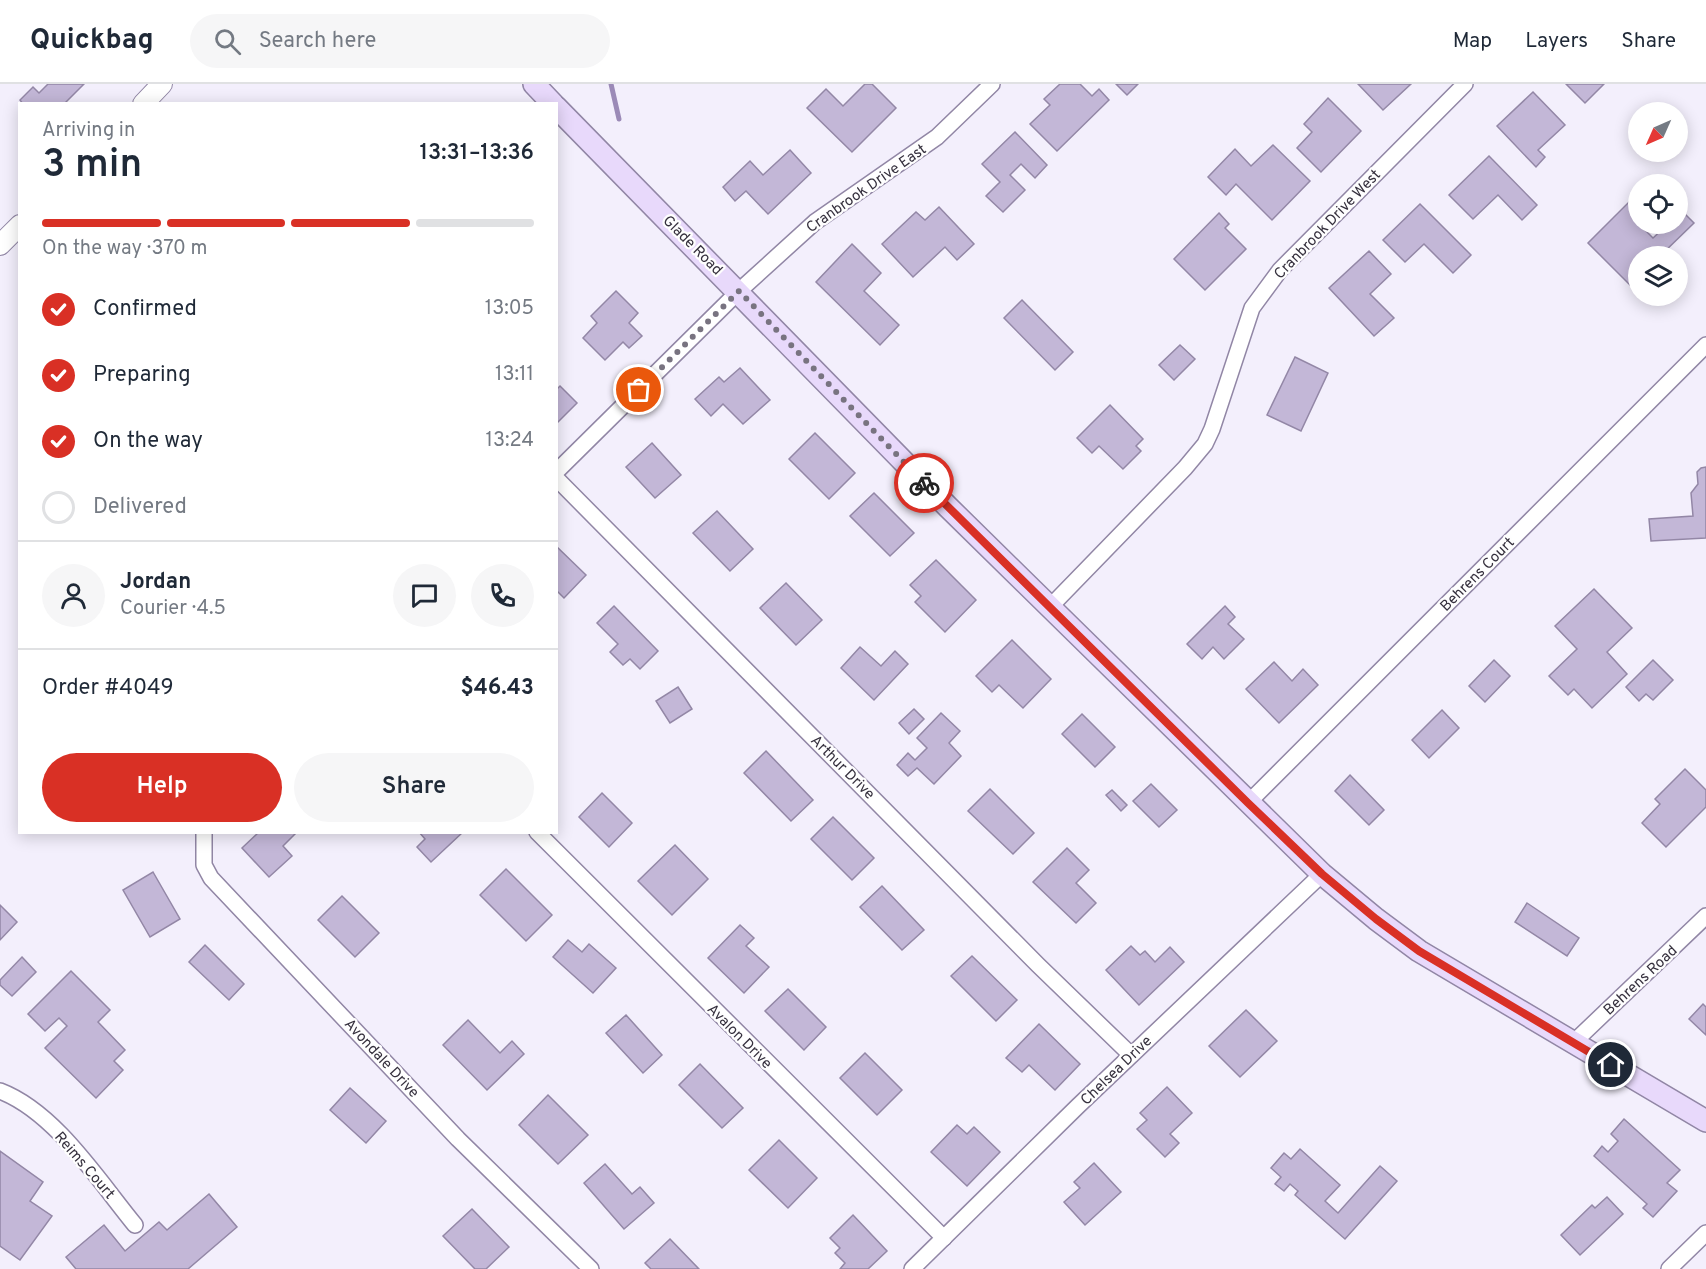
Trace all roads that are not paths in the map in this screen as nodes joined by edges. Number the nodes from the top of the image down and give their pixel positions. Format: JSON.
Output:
{"nodes":[{"id":1,"x":162,"y":84,"type":"edge"},
{"id":2,"x":534,"y":84,"type":"edge"},
{"id":3,"x":992,"y":84,"type":"edge"},
{"id":4,"x":1465,"y":84,"type":"edge"},
{"id":5,"x":145,"y":102,"type":"edge"},
{"id":6,"x":551,"y":102,"type":"edge"},
{"id":7,"x":558,"y":109,"type":"edge"},
{"id":8,"x":18,"y":227,"type":"edge"},
{"id":9,"x":0,"y":244,"type":"edge"},
{"id":10,"x":739,"y":291,"type":"junction"},
{"id":11,"x":1706,"y":345,"type":"edge"},
{"id":12,"x":558,"y":470,"type":"edge"},
{"id":13,"x":558,"y":479,"type":"edge"},
{"id":14,"x":1049,"y":608,"type":"junction"},
{"id":15,"x":1248,"y":803,"type":"junction"},
{"id":16,"x":204,"y":834,"type":"edge"},
{"id":17,"x":539,"y":834,"type":"edge"},
{"id":18,"x":1322,"y":874,"type":"junction"},
{"id":19,"x":1706,"y":916,"type":"edge"},
{"id":20,"x":1573,"y":1043,"type":"junction"},
{"id":21,"x":1131,"y":1055,"type":"junction"},
{"id":22,"x":0,"y":1091,"type":"edge"},
{"id":23,"x":1706,"y":1121,"type":"edge"},
{"id":24,"x":135,"y":1225,"type":"dead end"},
{"id":25,"x":1706,"y":1233,"type":"edge"},
{"id":26,"x":944,"y":1238,"type":"junction"},
{"id":27,"x":591,"y":1269,"type":"edge"},
{"id":28,"x":912,"y":1269,"type":"edge"},
{"id":29,"x":1669,"y":1269,"type":"edge"}],
"edges":[{"from":1,"to":5,"type":"street"},
{"from":2,"to":6,"type":"main road"},
{"from":3,"to":10,"type":"street","name":"Cranbrook Drive East"},
{"from":4,"to":14,"type":"street","name":"Cranbrook Drive West"},
{"from":7,"to":10,"type":"main road","name":"Glade Road"},
{"from":8,"to":9,"type":"street"},
{"from":10,"to":12,"type":"street","name":"Cranbrook Drive East"},
{"from":10,"to":14,"type":"main road","name":"Glade Road"},
{"from":11,"to":15,"type":"street","name":"Behrens Court"},
{"from":13,"to":21,"type":"street","name":"Arthur Drive"},
{"from":14,"to":15,"type":"main road","name":"Glade Road"},
{"from":15,"to":18,"type":"main road","name":"Glade Road"},
{"from":16,"to":27,"type":"street","name":"Avondale Drive"},
{"from":17,"to":26,"type":"street","name":"Avalon Drive"},
{"from":18,"to":20,"type":"main road","name":"Glade Road"},
{"from":18,"to":21,"type":"street","name":"Chelsea Drive"},
{"from":19,"to":20,"type":"street","name":"Behrens Road"},
{"from":20,"to":23,"type":"main road","name":"Glade Road"},
{"from":21,"to":26,"type":"street","name":"Chelsea Drive"},
{"from":22,"to":24,"type":"street","name":"Reims Court"},
{"from":25,"to":29,"type":"street"},
{"from":26,"to":28,"type":"street","name":"Chelsea Drive"}]}
